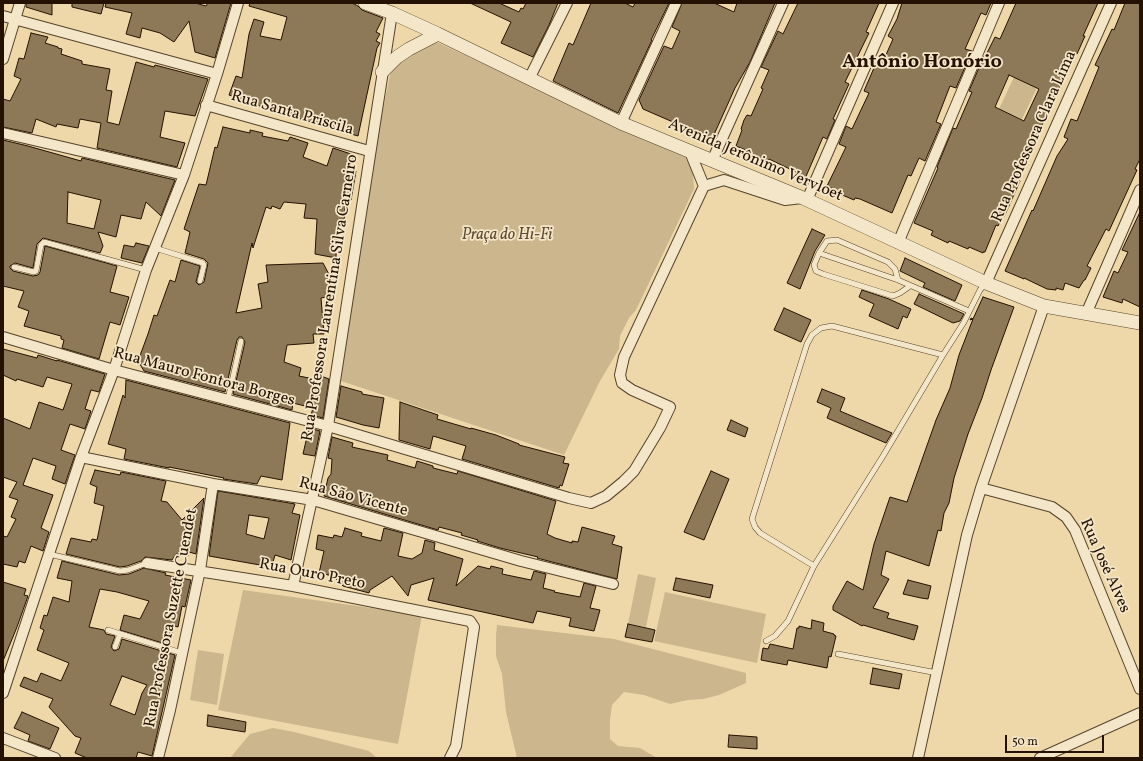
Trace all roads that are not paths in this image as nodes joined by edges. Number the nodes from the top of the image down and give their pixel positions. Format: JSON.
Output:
{"nodes":[{"id":1,"x":20,"y":3,"type":"edge"},
{"id":2,"x":238,"y":3,"type":"edge"},
{"id":3,"x":365,"y":3,"type":"edge"},
{"id":4,"x":567,"y":3,"type":"edge"},
{"id":5,"x":676,"y":3,"type":"edge"},
{"id":6,"x":783,"y":3,"type":"edge"},
{"id":7,"x":893,"y":3,"type":"edge"},
{"id":8,"x":1000,"y":3,"type":"edge"},
{"id":9,"x":1112,"y":3,"type":"edge"},
{"id":10,"x":392,"y":13,"type":"junction"},
{"id":11,"x":3,"y":16,"type":"edge"},
{"id":12,"x":16,"y":19,"type":"junction"},
{"id":13,"x":438,"y":34,"type":"junction"},
{"id":14,"x":3,"y":59,"type":"edge"},
{"id":15,"x":382,"y":72,"type":"junction"},
{"id":16,"x":217,"y":74,"type":"junction"},
{"id":17,"x":529,"y":79,"type":"junction"},
{"id":18,"x":206,"y":105,"type":"junction"},
{"id":19,"x":621,"y":123,"type":"junction"},
{"id":20,"x":3,"y":133,"type":"edge"},
{"id":21,"x":370,"y":152,"type":"junction"},
{"id":22,"x":690,"y":152,"type":"junction"},
{"id":23,"x":712,"y":161,"type":"junction"},
{"id":24,"x":184,"y":175,"type":"junction"},
{"id":25,"x":704,"y":186,"type":"junction"},
{"id":26,"x":1140,"y":190,"type":"edge"},
{"id":27,"x":805,"y":199,"type":"junction"},
{"id":28,"x":898,"y":243,"type":"junction"},
{"id":29,"x":155,"y":248,"type":"junction"},
{"id":30,"x":819,"y":253,"type":"junction"},
{"id":31,"x":14,"y":267,"type":"dead end"},
{"id":32,"x":146,"y":270,"type":"junction"},
{"id":33,"x":898,"y":280,"type":"junction"},
{"id":34,"x":200,"y":281,"type":"dead end"},
{"id":35,"x":986,"y":283,"type":"junction"},
{"id":36,"x":910,"y":286,"type":"junction"},
{"id":37,"x":1044,"y":306,"type":"junction"},
{"id":38,"x":969,"y":311,"type":"junction"},
{"id":39,"x":1086,"y":314,"type":"junction"},
{"id":40,"x":1140,"y":323,"type":"edge"},
{"id":41,"x":3,"y":337,"type":"edge"},
{"id":42,"x":241,"y":341,"type":"dead end"},
{"id":43,"x":943,"y":355,"type":"junction"},
{"id":44,"x":114,"y":370,"type":"junction"},
{"id":45,"x":228,"y":399,"type":"junction"},
{"id":46,"x":328,"y":426,"type":"junction"},
{"id":47,"x":81,"y":457,"type":"junction"},
{"id":48,"x":213,"y":484,"type":"junction"},
{"id":49,"x":981,"y":488,"type":"junction"},
{"id":50,"x":313,"y":500,"type":"junction"},
{"id":51,"x":49,"y":554,"type":"junction"},
{"id":52,"x":147,"y":563,"type":"joint"},
{"id":53,"x":814,"y":566,"type":"junction"},
{"id":54,"x":200,"y":570,"type":"junction"},
{"id":55,"x":613,"y":584,"type":"dead end"},
{"id":56,"x":293,"y":586,"type":"junction"},
{"id":57,"x":108,"y":630,"type":"dead end"},
{"id":58,"x":120,"y":634,"type":"junction"},
{"id":59,"x":766,"y":641,"type":"dead end"},
{"id":60,"x":115,"y":647,"type":"dead end"},
{"id":61,"x":182,"y":653,"type":"junction"},
{"id":62,"x":838,"y":654,"type":"dead end"},
{"id":63,"x":937,"y":673,"type":"junction"},
{"id":64,"x":1140,"y":689,"type":"edge"},
{"id":65,"x":3,"y":692,"type":"edge"},
{"id":66,"x":1140,"y":713,"type":"edge"},
{"id":67,"x":3,"y":738,"type":"edge"},
{"id":68,"x":55,"y":758,"type":"edge"},
{"id":69,"x":158,"y":758,"type":"edge"},
{"id":70,"x":450,"y":758,"type":"edge"},
{"id":71,"x":918,"y":758,"type":"edge"},
{"id":72,"x":1040,"y":758,"type":"edge"}],
"edges":[{"from":1,"to":12,"type":"street"},
{"from":2,"to":16,"type":"street"},
{"from":3,"to":10,"type":"street","name":"Avenida Jerônimo Vervloet"},
{"from":4,"to":17,"type":"street"},
{"from":5,"to":19,"type":"street"},
{"from":6,"to":23,"type":"street"},
{"from":7,"to":27,"type":"street"},
{"from":8,"to":28,"type":"street"},
{"from":9,"to":35,"type":"street","name":"Rua Professora Clara Lima"},
{"from":10,"to":13,"type":"street","name":"Avenida Jerônimo Vervloet"},
{"from":10,"to":15,"type":"street","name":"Rua Professora Laurentina Silva Carneiro"},
{"from":11,"to":12,"type":"street"},
{"from":12,"to":14,"type":"street"},
{"from":12,"to":16,"type":"street"},
{"from":13,"to":15,"type":"street"},
{"from":13,"to":17,"type":"street","name":"Avenida Jerônimo Vervloet"},
{"from":15,"to":21,"type":"street","name":"Rua Professora Laurentina Silva Carneiro"},
{"from":16,"to":18,"type":"street"},
{"from":17,"to":19,"type":"street","name":"Avenida Jerônimo Vervloet"},
{"from":18,"to":21,"type":"street","name":"Rua Santa Priscila"},
{"from":18,"to":24,"type":"street"},
{"from":19,"to":22,"type":"street","name":"Avenida Jerônimo Vervloet"},
{"from":20,"to":24,"type":"street"},
{"from":21,"to":46,"type":"street","name":"Rua Professora Laurentina Silva Carneiro"},
{"from":22,"to":23,"type":"street","name":"Avenida Jerônimo Vervloet"},
{"from":22,"to":25,"type":"street"},
{"from":23,"to":27,"type":"street","name":"Avenida Jerônimo Vervloet"},
{"from":24,"to":29,"type":"street"},
{"from":25,"to":27,"type":"street"},
{"from":25,"to":46,"type":"street","name":"Rua Mauro Fontora Borges"},
{"from":26,"to":39,"type":"street"},
{"from":27,"to":28,"type":"street","name":"Avenida Jerônimo Vervloet"},
{"from":28,"to":35,"type":"street","name":"Avenida Jerônimo Vervloet"},
{"from":29,"to":32,"type":"street"},
{"from":29,"to":34,"type":"lane"},
{"from":30,"to":33,"type":"lane"},
{"from":30,"to":33,"type":"lane"},
{"from":30,"to":36,"type":"lane"},
{"from":31,"to":32,"type":"lane"},
{"from":32,"to":44,"type":"street"},
{"from":33,"to":36,"type":"lane"},
{"from":35,"to":37,"type":"street","name":"Avenida Jerônimo Vervloet"},
{"from":35,"to":38,"type":"lane"},
{"from":36,"to":38,"type":"lane"},
{"from":37,"to":39,"type":"street","name":"Avenida Jerônimo Vervloet"},
{"from":37,"to":49,"type":"street"},
{"from":38,"to":43,"type":"lane"},
{"from":39,"to":40,"type":"street","name":"Avenida Jerônimo Vervloet"},
{"from":41,"to":44,"type":"street","name":"Rua Mauro Fontora Borges"},
{"from":42,"to":45,"type":"lane"},
{"from":43,"to":53,"type":"lane"},
{"from":43,"to":53,"type":"lane"},
{"from":44,"to":45,"type":"street","name":"Rua Mauro Fontora Borges"},
{"from":44,"to":47,"type":"street"},
{"from":45,"to":46,"type":"street","name":"Rua Mauro Fontora Borges"},
{"from":46,"to":50,"type":"street","name":"Rua Professora Laurentina Silva Carneiro"},
{"from":47,"to":48,"type":"street","name":"Rua São Vicente"},
{"from":47,"to":51,"type":"street"},
{"from":48,"to":50,"type":"street","name":"Rua São Vicente"},
{"from":48,"to":54,"type":"street","name":"Rua Professora Suzette Cuendet"},
{"from":49,"to":63,"type":"street"},
{"from":49,"to":64,"type":"street","name":"Rua José Alves"},
{"from":50,"to":55,"type":"street","name":"Rua São Vicente"},
{"from":50,"to":56,"type":"street","name":"Rua Professora Laurentina Silva Carneiro"},
{"from":51,"to":52,"type":"lane"},
{"from":51,"to":65,"type":"street"},
{"from":52,"to":54,"type":"street","name":"Rua Ouro Preto"},
{"from":53,"to":59,"type":"lane"},
{"from":54,"to":56,"type":"street","name":"Rua Ouro Preto"},
{"from":54,"to":61,"type":"street","name":"Rua Professora Suzette Cuendet"},
{"from":56,"to":70,"type":"street","name":"Rua Ouro Preto"},
{"from":57,"to":58,"type":"lane"},
{"from":58,"to":60,"type":"lane"},
{"from":58,"to":61,"type":"lane"},
{"from":61,"to":69,"type":"street","name":"Rua Professora Suzette Cuendet"},
{"from":62,"to":63,"type":"lane"},
{"from":63,"to":71,"type":"street"},
{"from":66,"to":72,"type":"street"},
{"from":67,"to":68,"type":"street"}]}
